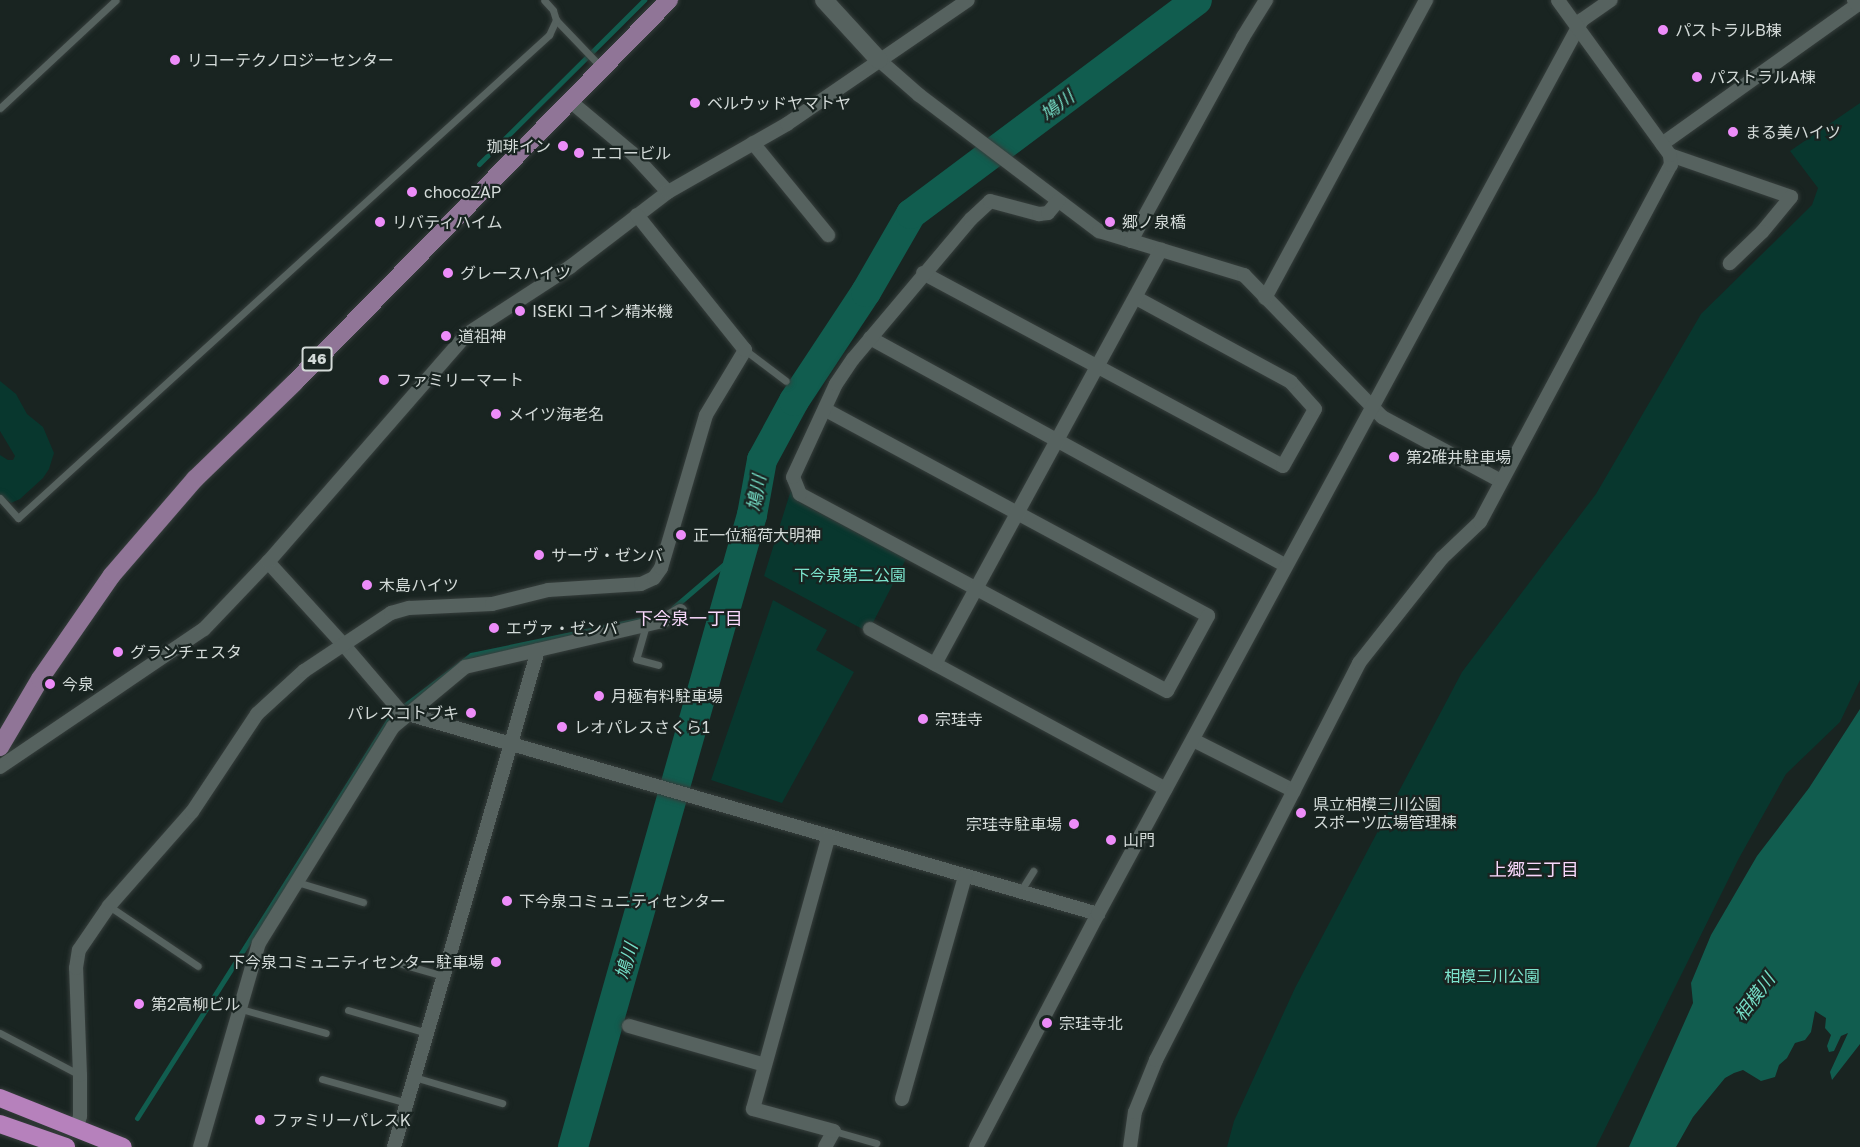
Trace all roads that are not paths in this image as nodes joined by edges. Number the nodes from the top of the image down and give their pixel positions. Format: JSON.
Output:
{"nodes":[{"id":1,"x":116,"y":0,"type":"edge"},
{"id":2,"x":543,"y":0,"type":"edge"},
{"id":3,"x":669,"y":0,"type":"edge"},
{"id":4,"x":824,"y":0,"type":"edge"},
{"id":5,"x":968,"y":0,"type":"edge"},
{"id":6,"x":1266,"y":0,"type":"edge"},
{"id":7,"x":1426,"y":0,"type":"edge"},
{"id":8,"x":1558,"y":0,"type":"edge"},
{"id":9,"x":1611,"y":0,"type":"edge"},
{"id":10,"x":1856,"y":2,"type":"edge"},
{"id":11,"x":556,"y":20,"type":"junction"},
{"id":12,"x":1578,"y":28,"type":"junction"},
{"id":13,"x":879,"y":60,"type":"junction"},
{"id":14,"x":597,"y":63,"type":"junction"},
{"id":15,"x":570,"y":101,"type":"junction"},
{"id":16,"x":0,"y":108,"type":"edge"},
{"id":17,"x":753,"y":143,"type":"junction"},
{"id":18,"x":1666,"y":149,"type":"junction"},
{"id":19,"x":668,"y":192,"type":"junction"},
{"id":20,"x":1058,"y":201,"type":"junction"},
{"id":21,"x":637,"y":215,"type":"junction"},
{"id":22,"x":828,"y":235,"type":"dead end"},
{"id":23,"x":1131,"y":241,"type":"junction"},
{"id":24,"x":1161,"y":250,"type":"junction"},
{"id":25,"x":1730,"y":263,"type":"dead end"},
{"id":26,"x":923,"y":273,"type":"junction"},
{"id":27,"x":1265,"y":297,"type":"junction"},
{"id":28,"x":1136,"y":298,"type":"junction"},
{"id":29,"x":870,"y":338,"type":"junction"},
{"id":30,"x":745,"y":350,"type":"junction"},
{"id":31,"x":1097,"y":366,"type":"junction"},
{"id":32,"x":786,"y":381,"type":"dead end"},
{"id":33,"x":1374,"y":406,"type":"junction"},
{"id":34,"x":826,"y":410,"type":"junction"},
{"id":35,"x":1058,"y":440,"type":"junction"},
{"id":36,"x":1501,"y":481,"type":"junction"},
{"id":37,"x":0,"y":498,"type":"edge"},
{"id":38,"x":1016,"y":514,"type":"junction"},
{"id":39,"x":268,"y":562,"type":"junction"},
{"id":40,"x":1286,"y":566,"type":"junction"},
{"id":41,"x":975,"y":589,"type":"junction"},
{"id":42,"x":680,"y":611,"type":"dead end"},
{"id":43,"x":646,"y":625,"type":"junction"},
{"id":44,"x":870,"y":628,"type":"dead end"},
{"id":45,"x":343,"y":644,"type":"junction"},
{"id":46,"x":538,"y":650,"type":"junction"},
{"id":47,"x":935,"y":664,"type":"junction"},
{"id":48,"x":658,"y":665,"type":"dead end"},
{"id":49,"x":401,"y":710,"type":"junction"},
{"id":50,"x":1192,"y":740,"type":"junction"},
{"id":51,"x":512,"y":746,"type":"junction"},
{"id":52,"x":0,"y":747,"type":"edge"},
{"id":53,"x":0,"y":767,"type":"edge"},
{"id":54,"x":1166,"y":789,"type":"junction"},
{"id":55,"x":1294,"y":791,"type":"junction"},
{"id":56,"x":828,"y":838,"type":"junction"},
{"id":57,"x":1033,"y":871,"type":"dead end"},
{"id":58,"x":965,"y":876,"type":"junction"},
{"id":59,"x":297,"y":882,"type":"junction"},
{"id":60,"x":1020,"y":892,"type":"junction"},
{"id":61,"x":363,"y":902,"type":"dead end"},
{"id":62,"x":109,"y":906,"type":"junction"},
{"id":63,"x":1098,"y":914,"type":"junction"},
{"id":64,"x":402,"y":964,"type":"dead end"},
{"id":65,"x":198,"y":966,"type":"dead end"},
{"id":66,"x":444,"y":976,"type":"junction"},
{"id":67,"x":241,"y":1009,"type":"junction"},
{"id":68,"x":348,"y":1010,"type":"dead end"},
{"id":69,"x":629,"y":1026,"type":"dead end"},
{"id":70,"x":326,"y":1033,"type":"dead end"},
{"id":71,"x":427,"y":1033,"type":"junction"},
{"id":72,"x":0,"y":1034,"type":"edge"},
{"id":73,"x":765,"y":1065,"type":"junction"},
{"id":74,"x":80,"y":1075,"type":"junction"},
{"id":75,"x":414,"y":1077,"type":"junction"},
{"id":76,"x":322,"y":1079,"type":"dead end"},
{"id":77,"x":0,"y":1098,"type":"edge"},
{"id":78,"x":902,"y":1099,"type":"dead end"},
{"id":79,"x":407,"y":1103,"type":"junction"},
{"id":80,"x":502,"y":1103,"type":"dead end"},
{"id":81,"x":0,"y":1124,"type":"edge"},
{"id":82,"x":76,"y":1130,"type":"junction"},
{"id":83,"x":834,"y":1131,"type":"junction"},
{"id":84,"x":876,"y":1143,"type":"dead end"},
{"id":85,"x":66,"y":1147,"type":"edge"},
{"id":86,"x":123,"y":1147,"type":"edge"},
{"id":87,"x":200,"y":1147,"type":"edge"},
{"id":88,"x":394,"y":1147,"type":"edge"},
{"id":89,"x":825,"y":1147,"type":"edge"},
{"id":90,"x":976,"y":1147,"type":"edge"},
{"id":91,"x":1130,"y":1147,"type":"edge"}],
"edges":[{"from":1,"to":16,"type":"lane"},
{"from":2,"to":11,"type":"lane"},
{"from":3,"to":14,"type":"main road","number":"46"},
{"from":4,"to":13,"type":"street"},
{"from":5,"to":13,"type":"street"},
{"from":6,"to":23,"type":"street"},
{"from":7,"to":27,"type":"street"},
{"from":8,"to":12,"type":"street"},
{"from":9,"to":12,"type":"street"},
{"from":10,"to":18,"type":"street"},
{"from":11,"to":14,"type":"lane"},
{"from":11,"to":37,"type":"lane"},
{"from":12,"to":18,"type":"street"},
{"from":12,"to":33,"type":"street"},
{"from":13,"to":17,"type":"street"},
{"from":13,"to":20,"type":"street"},
{"from":14,"to":15,"type":"main road","number":"46"},
{"from":15,"to":19,"type":"street"},
{"from":15,"to":52,"type":"main road","number":"46"},
{"from":17,"to":19,"type":"street"},
{"from":17,"to":22,"type":"street"},
{"from":18,"to":25,"type":"street"},
{"from":18,"to":36,"type":"street"},
{"from":19,"to":21,"type":"street"},
{"from":20,"to":23,"type":"street"},
{"from":20,"to":26,"type":"street"},
{"from":21,"to":30,"type":"street"},
{"from":21,"to":39,"type":"street"},
{"from":23,"to":24,"type":"street"},
{"from":24,"to":27,"type":"street"},
{"from":24,"to":28,"type":"street"},
{"from":26,"to":29,"type":"street"},
{"from":26,"to":31,"type":"street"},
{"from":27,"to":33,"type":"street"},
{"from":28,"to":31,"type":"street"},
{"from":28,"to":31,"type":"street"},
{"from":29,"to":34,"type":"street"},
{"from":29,"to":35,"type":"street"},
{"from":30,"to":32,"type":"lane"},
{"from":30,"to":45,"type":"street"},
{"from":31,"to":35,"type":"street"},
{"from":33,"to":36,"type":"street"},
{"from":33,"to":40,"type":"street"},
{"from":34,"to":38,"type":"street"},
{"from":34,"to":41,"type":"street"},
{"from":35,"to":38,"type":"street"},
{"from":35,"to":40,"type":"street"},
{"from":36,"to":55,"type":"street"},
{"from":38,"to":41,"type":"street"},
{"from":38,"to":41,"type":"street"},
{"from":39,"to":45,"type":"street"},
{"from":39,"to":53,"type":"street"},
{"from":40,"to":50,"type":"street"},
{"from":41,"to":47,"type":"street"},
{"from":42,"to":43,"type":"street"},
{"from":43,"to":46,"type":"street"},
{"from":43,"to":48,"type":"lane"},
{"from":44,"to":47,"type":"street"},
{"from":45,"to":49,"type":"street"},
{"from":45,"to":62,"type":"street"},
{"from":46,"to":49,"type":"street"},
{"from":46,"to":51,"type":"street"},
{"from":47,"to":54,"type":"street"},
{"from":49,"to":51,"type":"street"},
{"from":49,"to":59,"type":"street"},
{"from":50,"to":54,"type":"street"},
{"from":50,"to":55,"type":"street"},
{"from":51,"to":56,"type":"street"},
{"from":51,"to":66,"type":"street"},
{"from":54,"to":63,"type":"street"},
{"from":55,"to":91,"type":"street"},
{"from":56,"to":58,"type":"street"},
{"from":56,"to":73,"type":"street"},
{"from":57,"to":60,"type":"lane"},
{"from":58,"to":60,"type":"street"},
{"from":58,"to":78,"type":"street"},
{"from":59,"to":61,"type":"lane"},
{"from":59,"to":67,"type":"street"},
{"from":60,"to":63,"type":"street"},
{"from":62,"to":65,"type":"lane"},
{"from":62,"to":74,"type":"street"},
{"from":63,"to":90,"type":"street"},
{"from":64,"to":66,"type":"lane"},
{"from":66,"to":71,"type":"street"},
{"from":67,"to":70,"type":"lane"},
{"from":67,"to":87,"type":"street"},
{"from":68,"to":71,"type":"lane"},
{"from":69,"to":73,"type":"street"},
{"from":71,"to":75,"type":"street"},
{"from":72,"to":74,"type":"lane"},
{"from":73,"to":83,"type":"street"},
{"from":74,"to":82,"type":"street"},
{"from":75,"to":79,"type":"street"},
{"from":75,"to":80,"type":"lane"},
{"from":76,"to":79,"type":"lane"},
{"from":77,"to":82,"type":"highway"},
{"from":79,"to":88,"type":"street"},
{"from":81,"to":85,"type":"highway"},
{"from":82,"to":86,"type":"highway"},
{"from":83,"to":84,"type":"lane"},
{"from":83,"to":89,"type":"street"}]}
